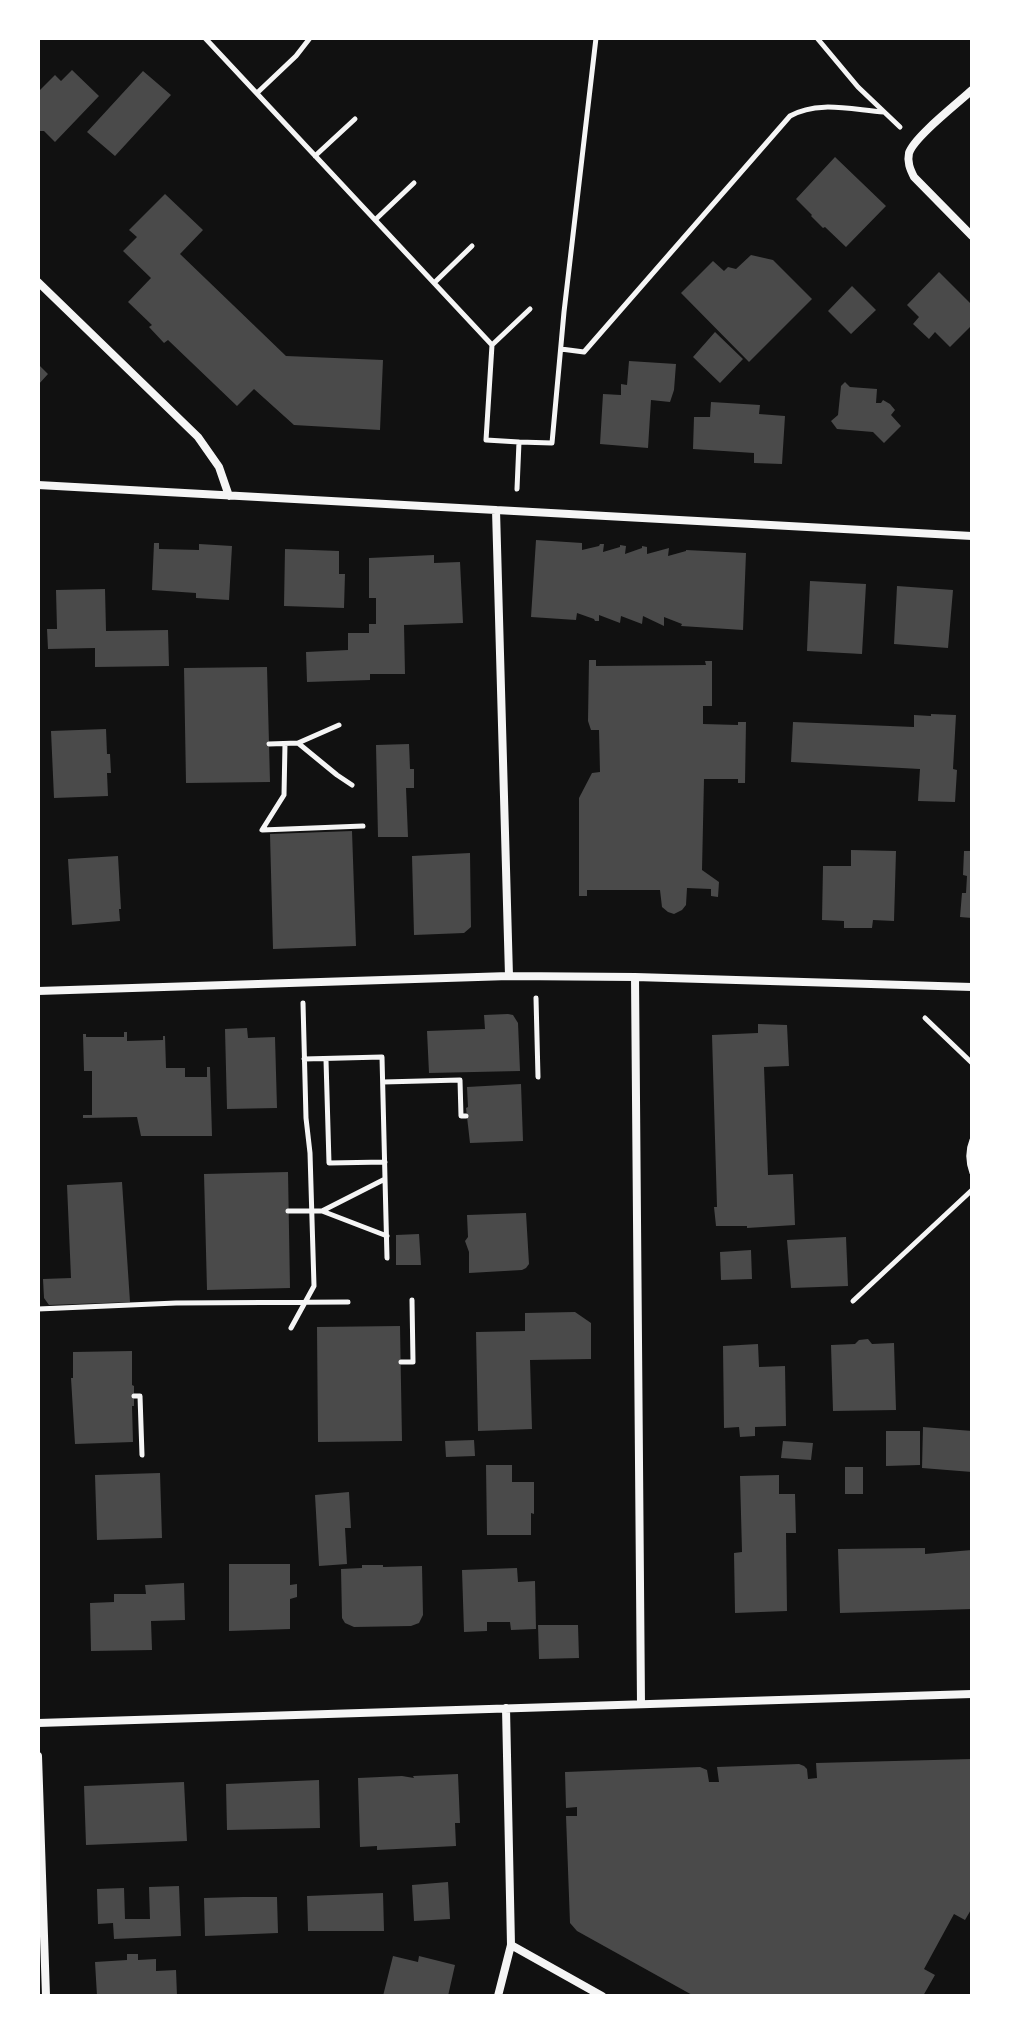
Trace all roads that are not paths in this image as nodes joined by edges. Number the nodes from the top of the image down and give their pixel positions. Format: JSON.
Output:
{"nodes":[{"id":1,"x":972,"y":90,"type":"edge"},
{"id":2,"x":972,"y":236,"type":"edge"},
{"id":3,"x":38,"y":282,"type":"edge"},
{"id":4,"x":38,"y":485,"type":"edge"},
{"id":5,"x":229,"y":496,"type":"junction"},
{"id":6,"x":496,"y":510,"type":"junction"},
{"id":7,"x":972,"y":536,"type":"edge"},
{"id":8,"x":509,"y":976,"type":"junction"},
{"id":9,"x":635,"y":977,"type":"junction"},
{"id":10,"x":972,"y":987,"type":"edge"},
{"id":11,"x":38,"y":991,"type":"edge"},
{"id":12,"x":972,"y":1694,"type":"edge"},
{"id":13,"x":641,"y":1704,"type":"junction"},
{"id":14,"x":506,"y":1708,"type":"junction"},
{"id":15,"x":38,"y":1723,"type":"edge"},
{"id":16,"x":38,"y":1756,"type":"edge"},
{"id":17,"x":511,"y":1945,"type":"junction"},
{"id":18,"x":46,"y":1996,"type":"edge"},
{"id":19,"x":498,"y":1996,"type":"edge"},
{"id":20,"x":602,"y":1996,"type":"edge"}],
"edges":[{"from":1,"to":2,"type":"street"},
{"from":3,"to":5,"type":"street"},
{"from":4,"to":5,"type":"street"},
{"from":5,"to":6,"type":"street"},
{"from":6,"to":7,"type":"street"},
{"from":6,"to":8,"type":"street"},
{"from":8,"to":9,"type":"street"},
{"from":8,"to":11,"type":"street"},
{"from":9,"to":10,"type":"street"},
{"from":9,"to":13,"type":"street"},
{"from":12,"to":13,"type":"street"},
{"from":13,"to":14,"type":"street"},
{"from":14,"to":15,"type":"street"},
{"from":14,"to":17,"type":"street"},
{"from":16,"to":18,"type":"street"},
{"from":17,"to":19,"type":"street"},
{"from":17,"to":20,"type":"street"}]}
